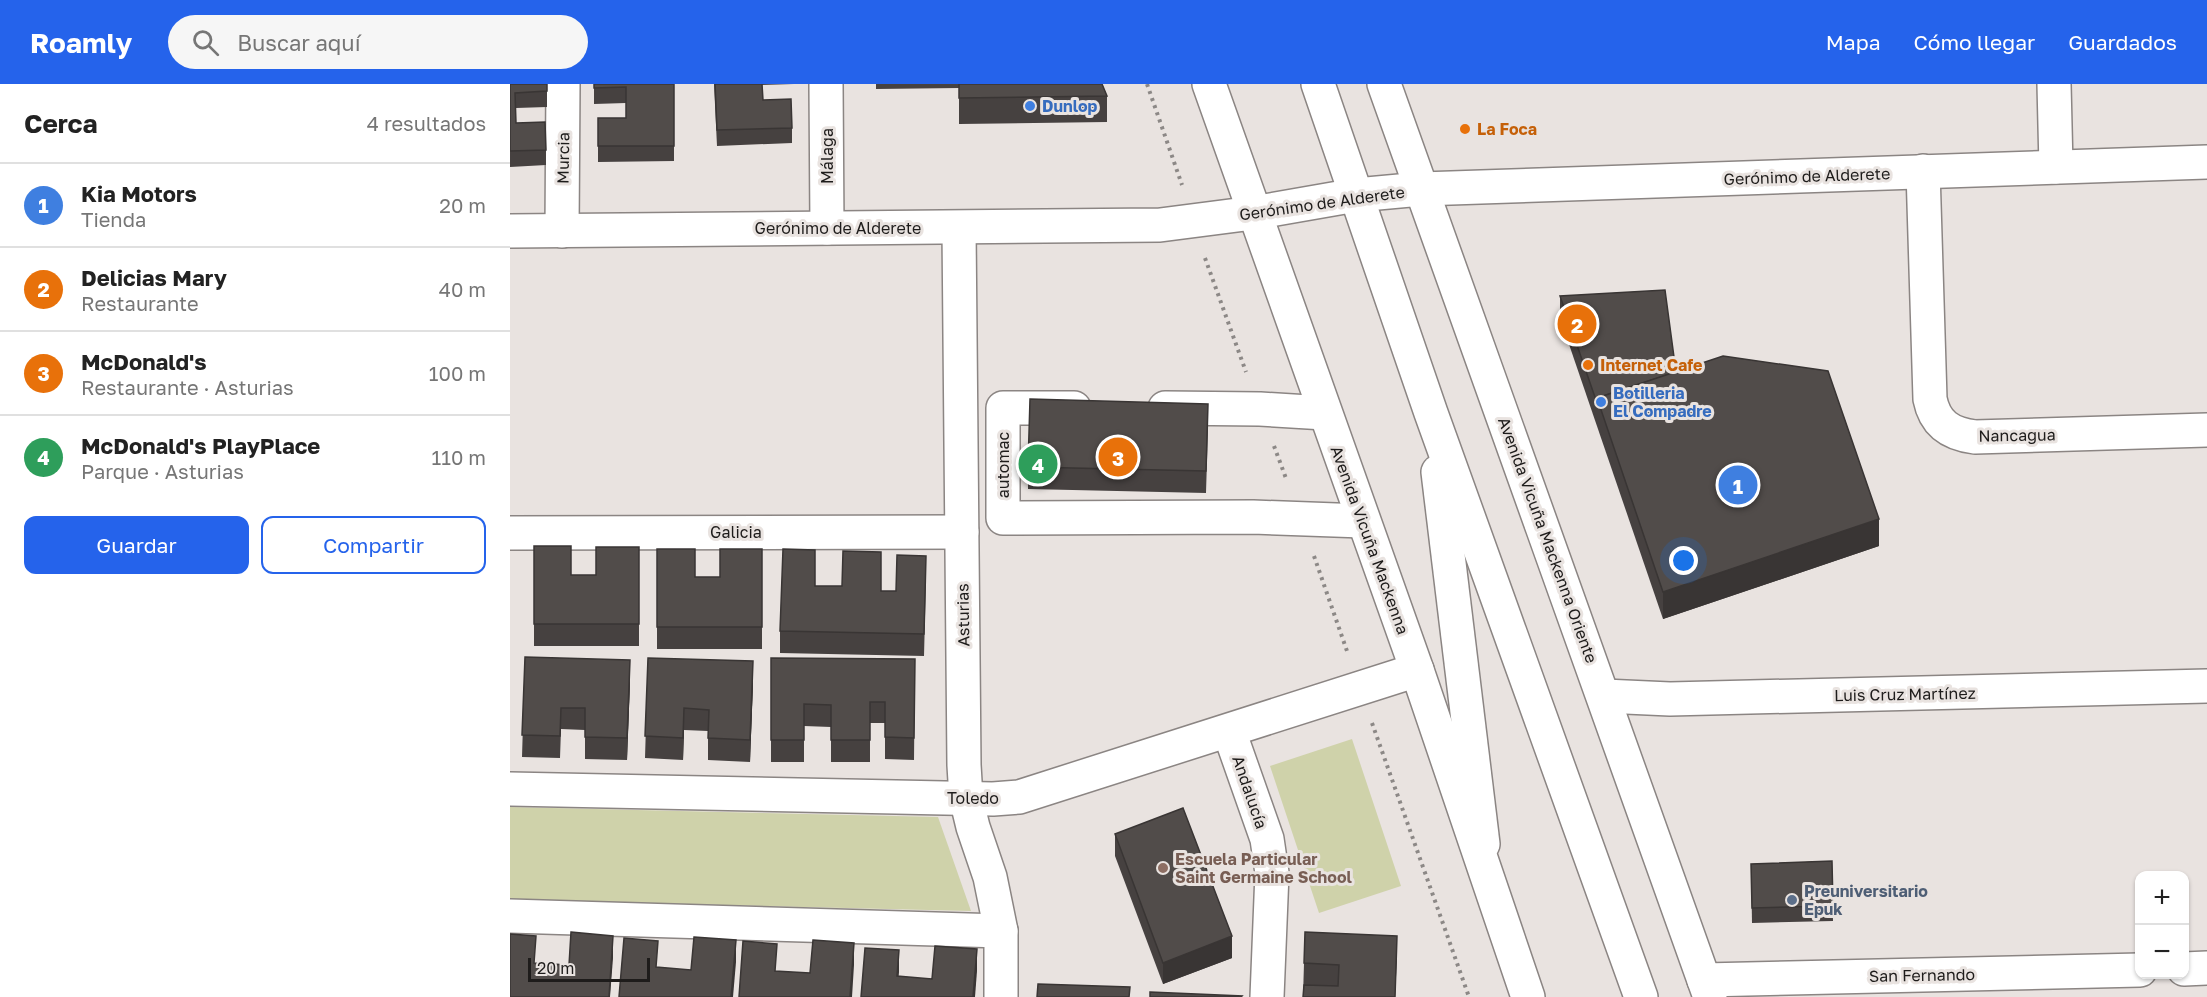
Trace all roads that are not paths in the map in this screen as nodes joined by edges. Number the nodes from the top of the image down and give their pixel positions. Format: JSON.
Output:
{"nodes":[{"id":1,"x":563,"y":84,"type":"edge"},
{"id":2,"x":826,"y":84,"type":"edge"},
{"id":3,"x":1209,"y":84,"type":"edge"},
{"id":4,"x":1318,"y":84,"type":"edge"},
{"id":5,"x":1384,"y":84,"type":"edge"},
{"id":6,"x":2054,"y":84,"type":"edge"},
{"id":7,"x":2207,"y":162,"type":"edge"},
{"id":8,"x":2056,"y":167,"type":"junction"},
{"id":9,"x":1923,"y":171,"type":"junction"},
{"id":10,"x":1421,"y":189,"type":"junction"},
{"id":11,"x":1356,"y":195,"type":"junction"},
{"id":12,"x":1253,"y":213,"type":"junction"},
{"id":13,"x":827,"y":228,"type":"junction"},
{"id":14,"x":960,"y":228,"type":"junction"},
{"id":15,"x":510,"y":231,"type":"edge"},
{"id":16,"x":562,"y":231,"type":"junction"},
{"id":17,"x":1325,"y":413,"type":"junction"},
{"id":18,"x":1431,"y":414,"type":"junction"},
{"id":19,"x":2207,"y":430,"type":"edge"},
{"id":20,"x":1364,"y":521,"type":"junction"},
{"id":21,"x":962,"y":532,"type":"junction"},
{"id":22,"x":510,"y":533,"type":"edge"},
{"id":23,"x":1417,"y":670,"type":"junction"},
{"id":24,"x":2207,"y":687,"type":"edge"},
{"id":25,"x":1604,"y":696,"type":"junction"},
{"id":26,"x":1229,"y":731,"type":"junction"},
{"id":27,"x":510,"y":789,"type":"edge"},
{"id":28,"x":966,"y":798,"type":"junction"},
{"id":29,"x":1487,"y":874,"type":"junction"},
{"id":30,"x":1599,"y":879,"type":"junction"},
{"id":31,"x":510,"y":916,"type":"edge"},
{"id":32,"x":1001,"y":931,"type":"junction"},
{"id":33,"x":2207,"y":968,"type":"edge"},
{"id":34,"x":2189,"y":969,"type":"edge"},
{"id":35,"x":2135,"y":970,"type":"edge"},
{"id":36,"x":1707,"y":989,"type":"edge"},
{"id":37,"x":1001,"y":997,"type":"edge"},
{"id":38,"x":1267,"y":997,"type":"edge"},
{"id":39,"x":1528,"y":997,"type":"edge"},
{"id":40,"x":1641,"y":997,"type":"edge"},
{"id":41,"x":1667,"y":997,"type":"edge"}],
"edges":[{"from":1,"to":16,"type":"street","name":"Murcia"},
{"from":2,"to":13,"type":"street","name":"Málaga"},
{"from":3,"to":12,"type":"street","name":"Avenida Vicuña Mackenna"},
{"from":4,"to":11,"type":"street"},
{"from":5,"to":10,"type":"street","name":"Avenida Vicuña Mackenna Oriente"},
{"from":6,"to":8,"type":"street"},
{"from":7,"to":8,"type":"street","name":"Gerónimo de Alderete"},
{"from":8,"to":9,"type":"street","name":"Gerónimo de Alderete"},
{"from":9,"to":10,"type":"street","name":"Gerónimo de Alderete"},
{"from":9,"to":19,"type":"street","name":"Nancagua"},
{"from":10,"to":11,"type":"street","name":"Gerónimo de Alderete"},
{"from":10,"to":25,"type":"street","name":"Avenida Vicuña Mackenna Oriente"},
{"from":11,"to":12,"type":"street","name":"Gerónimo de Alderete"},
{"from":11,"to":18,"type":"street"},
{"from":12,"to":14,"type":"street","name":"Gerónimo de Alderete"},
{"from":12,"to":17,"type":"street","name":"Avenida Vicuña Mackenna"},
{"from":13,"to":14,"type":"street","name":"Gerónimo de Alderete"},
{"from":13,"to":16,"type":"street","name":"Gerónimo de Alderete"},
{"from":14,"to":21,"type":"street","name":"Asturias"},
{"from":15,"to":16,"type":"street","name":"Gerónimo de Alderete"},
{"from":17,"to":20,"type":"street","name":"Avenida Vicuña Mackenna"},
{"from":17,"to":20,"type":"street","name":"automac"},
{"from":18,"to":29,"type":"street"},
{"from":18,"to":30,"type":"street"},
{"from":20,"to":23,"type":"street","name":"Avenida Vicuña Mackenna"},
{"from":21,"to":22,"type":"street","name":"Galicia"},
{"from":21,"to":28,"type":"street","name":"Asturias"},
{"from":23,"to":26,"type":"street","name":"Toledo"},
{"from":23,"to":29,"type":"street","name":"Avenida Vicuña Mackenna"},
{"from":24,"to":25,"type":"street","name":"Luis Cruz Martínez"},
{"from":25,"to":36,"type":"street","name":"Avenida Vicuña Mackenna Oriente"},
{"from":26,"to":28,"type":"street","name":"Toledo"},
{"from":26,"to":38,"type":"street","name":"Andalucía"},
{"from":27,"to":28,"type":"street","name":"Toledo"},
{"from":28,"to":32,"type":"street","name":"Asturias"},
{"from":29,"to":39,"type":"street","name":"Avenida Vicuña Mackenna"},
{"from":30,"to":40,"type":"street"},
{"from":30,"to":41,"type":"street"},
{"from":31,"to":32,"type":"street"},
{"from":32,"to":37,"type":"street","name":"Asturias"},
{"from":33,"to":34,"type":"street"},
{"from":35,"to":36,"type":"street","name":"San Fernando"}]}
